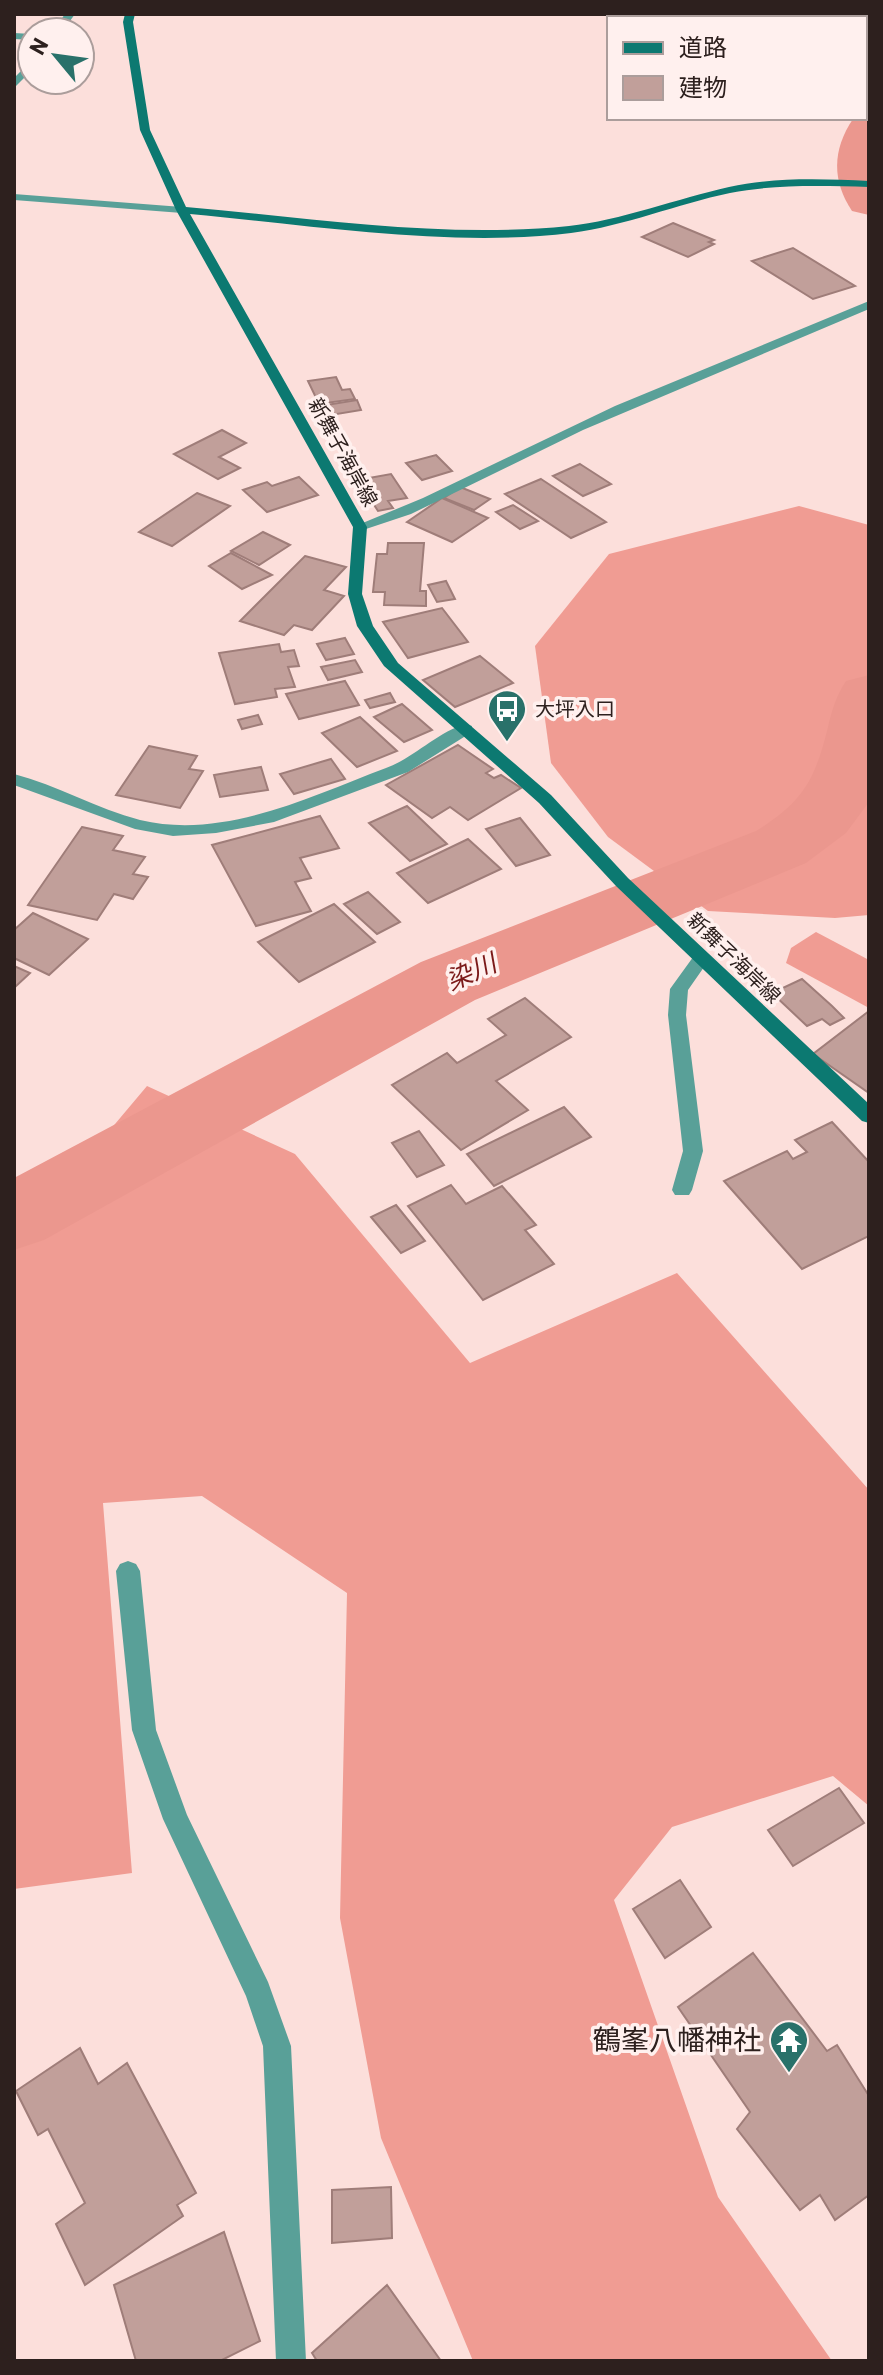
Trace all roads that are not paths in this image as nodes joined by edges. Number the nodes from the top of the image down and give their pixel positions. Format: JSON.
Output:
{"nodes":[{"id":1,"x":130,"y":14,"type":"edge"},
{"id":2,"x":869,"y":184,"type":"edge"},
{"id":3,"x":14,"y":197,"type":"edge"},
{"id":4,"x":182,"y":210,"type":"junction"},
{"id":5,"x":869,"y":305,"type":"edge"},
{"id":6,"x":360,"y":527,"type":"junction"},
{"id":7,"x":466,"y":729,"type":"junction"},
{"id":8,"x":14,"y":779,"type":"edge"},
{"id":9,"x":702,"y":957,"type":"junction"},
{"id":10,"x":869,"y":1116,"type":"edge"},
{"id":11,"x":682,"y":1190,"type":"dead end"},
{"id":12,"x":128,"y":1571,"type":"dead end"},
{"id":13,"x":291,"y":2361,"type":"edge"}],
"edges":[{"from":1,"to":4,"type":"main road","name":"新舞子海岸線"},
{"from":2,"to":4,"type":"main road"},
{"from":3,"to":4,"type":"street"},
{"from":4,"to":6,"type":"main road","name":"新舞子海岸線"},
{"from":5,"to":6,"type":"street"},
{"from":6,"to":7,"type":"main road","name":"新舞子海岸線"},
{"from":7,"to":8,"type":"street"},
{"from":7,"to":9,"type":"main road","name":"新舞子海岸線"},
{"from":9,"to":10,"type":"main road","name":"新舞子海岸線"},
{"from":9,"to":11,"type":"street"},
{"from":12,"to":13,"type":"street"}]}
